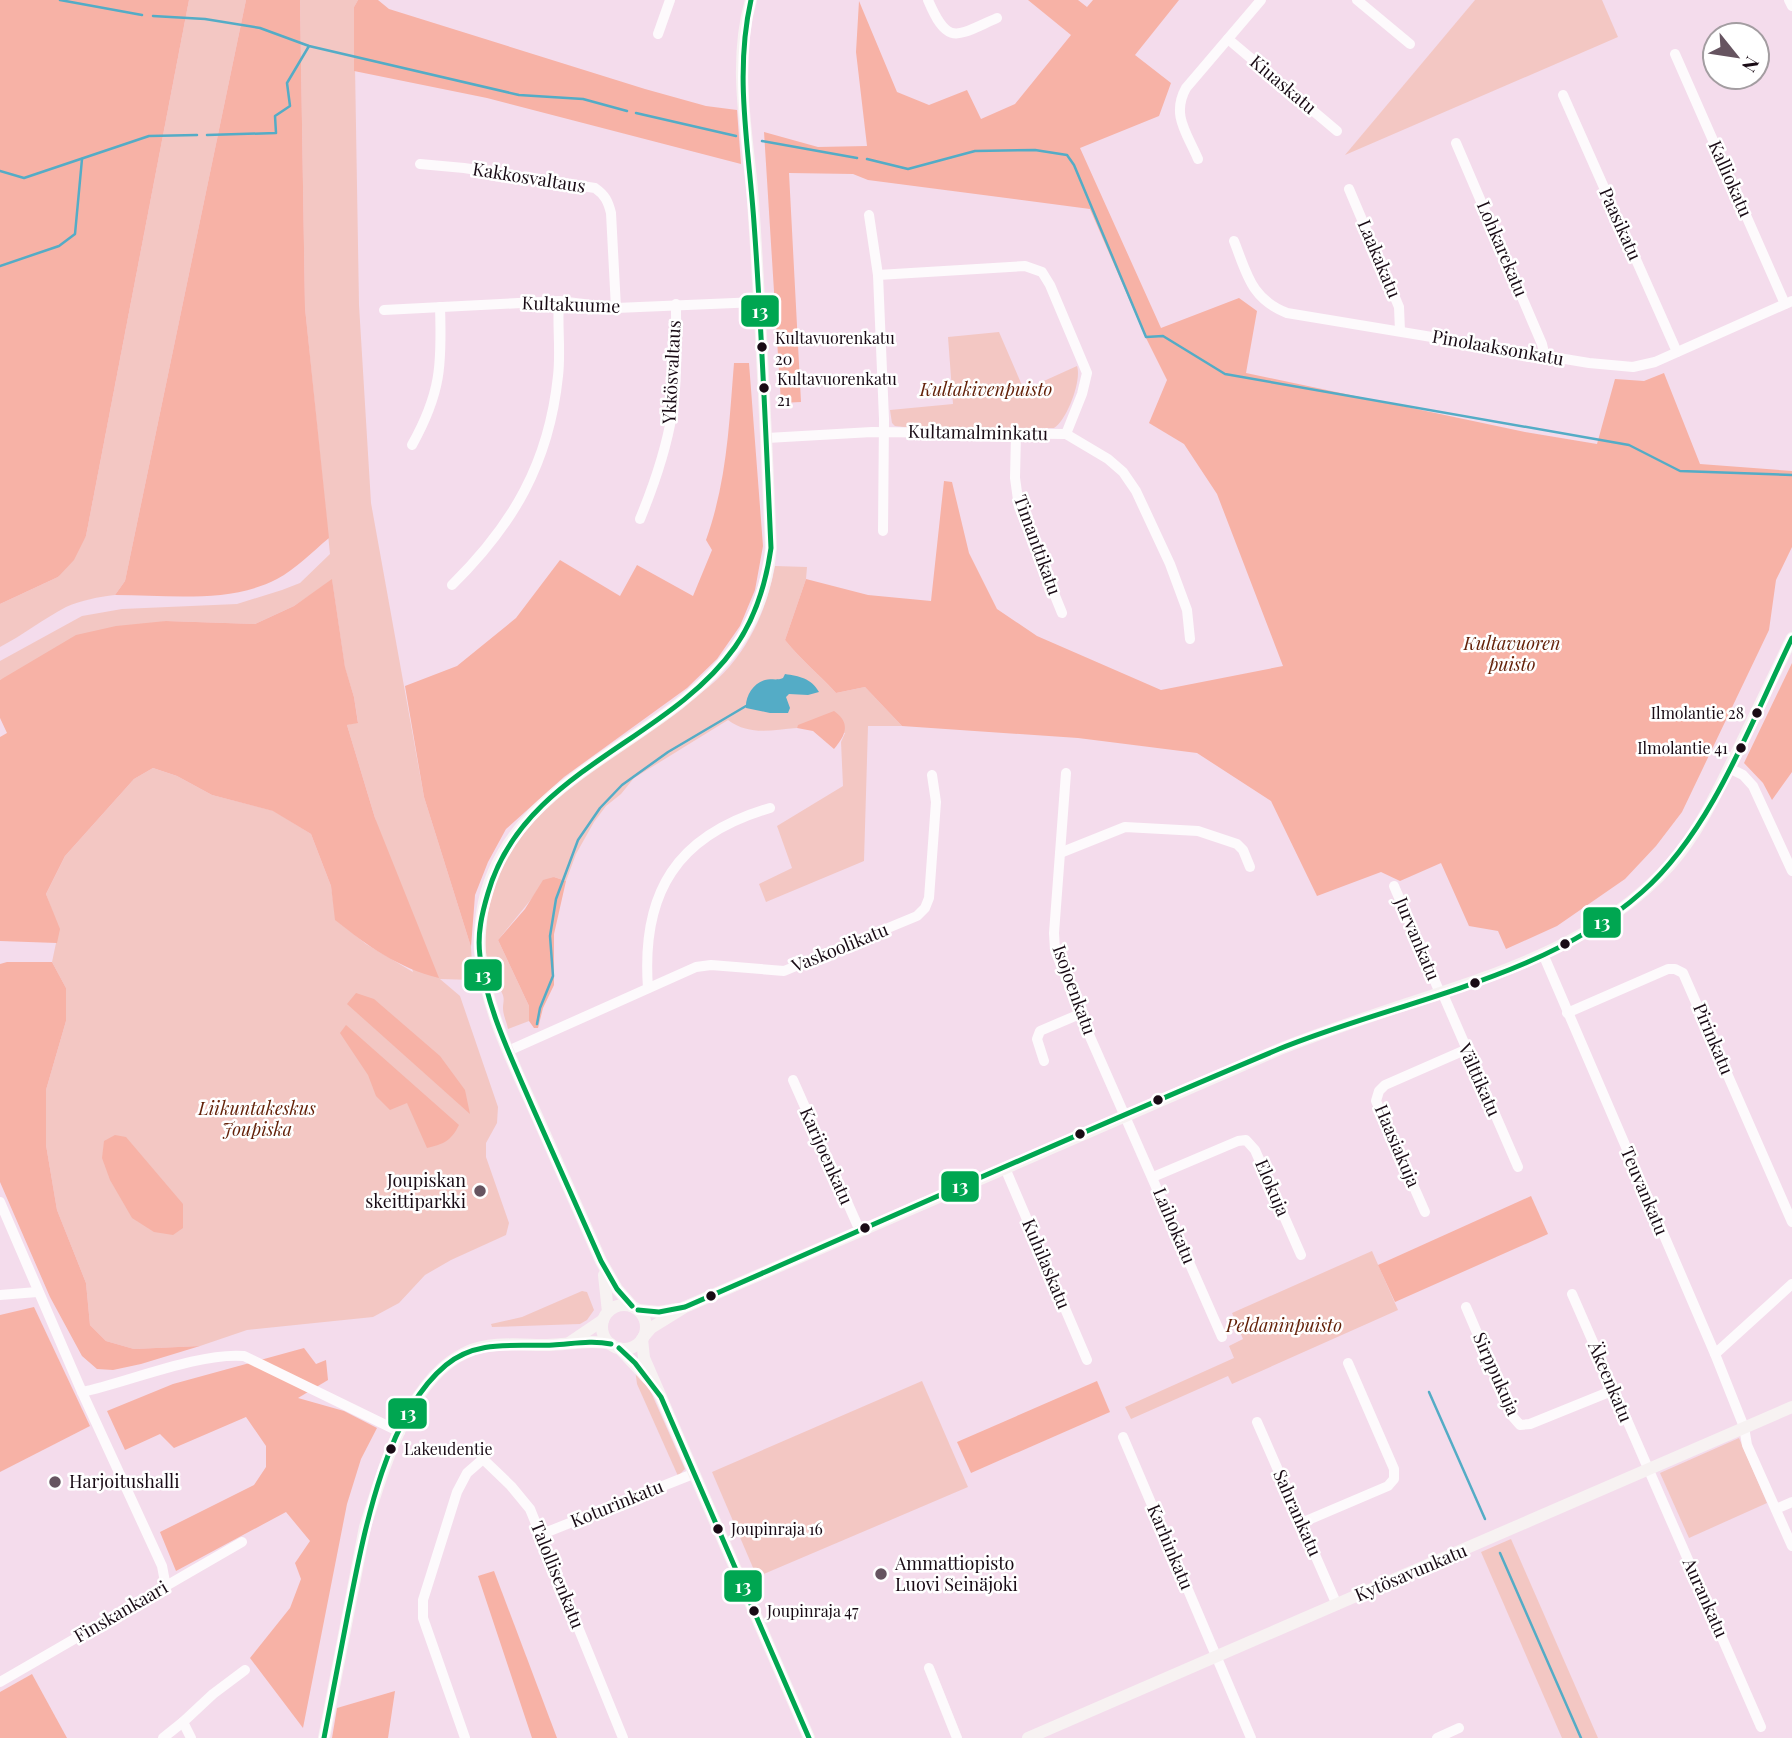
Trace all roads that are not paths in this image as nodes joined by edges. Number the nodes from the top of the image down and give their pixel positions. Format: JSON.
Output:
{"nodes":[{"id":1,"x":670,"y":0,"type":"edge"},
{"id":2,"x":751,"y":0,"type":"edge"},
{"id":3,"x":928,"y":0,"type":"edge"},
{"id":4,"x":1261,"y":0,"type":"edge"},
{"id":5,"x":1357,"y":0,"type":"edge"},
{"id":6,"x":1789,"y":0,"type":"edge"},
{"id":7,"x":1792,"y":6,"type":"edge"},
{"id":8,"x":997,"y":18,"type":"dead end"},
{"id":9,"x":658,"y":34,"type":"dead end"},
{"id":10,"x":1228,"y":39,"type":"junction"},
{"id":11,"x":1410,"y":44,"type":"dead end"},
{"id":12,"x":1675,"y":54,"type":"dead end"},
{"id":13,"x":1563,"y":95,"type":"dead end"},
{"id":14,"x":1337,"y":131,"type":"dead end"},
{"id":15,"x":1456,"y":143,"type":"dead end"},
{"id":16,"x":1198,"y":159,"type":"dead end"},
{"id":17,"x":420,"y":164,"type":"dead end"},
{"id":18,"x":1349,"y":189,"type":"dead end"},
{"id":19,"x":870,"y":215,"type":"dead end"},
{"id":20,"x":1234,"y":241,"type":"dead end"},
{"id":21,"x":878,"y":275,"type":"junction"},
{"id":22,"x":559,"y":301,"type":"junction"},
{"id":23,"x":758,"y":302,"type":"junction"},
{"id":24,"x":1789,"y":302,"type":"edge"},
{"id":25,"x":676,"y":304,"type":"junction"},
{"id":26,"x":439,"y":307,"type":"junction"},
{"id":27,"x":616,"y":308,"type":"junction"},
{"id":28,"x":384,"y":310,"type":"dead end"},
{"id":29,"x":1400,"y":331,"type":"junction"},
{"id":30,"x":1677,"y":352,"type":"junction"},
{"id":31,"x":1545,"y":356,"type":"junction"},
{"id":32,"x":885,"y":432,"type":"junction"},
{"id":33,"x":1016,"y":434,"type":"junction"},
{"id":34,"x":1066,"y":434,"type":"junction"},
{"id":35,"x":766,"y":438,"type":"junction"},
{"id":36,"x":412,"y":445,"type":"dead end"},
{"id":37,"x":640,"y":519,"type":"dead end"},
{"id":38,"x":883,"y":531,"type":"dead end"},
{"id":39,"x":452,"y":585,"type":"dead end"},
{"id":40,"x":1062,"y":614,"type":"dead end"},
{"id":41,"x":1792,"y":638,"type":"edge"},
{"id":42,"x":1190,"y":639,"type":"dead end"},
{"id":43,"x":1729,"y":768,"type":"junction"},
{"id":44,"x":1066,"y":773,"type":"dead end"},
{"id":45,"x":932,"y":775,"type":"dead end"},
{"id":46,"x":770,"y":808,"type":"dead end"},
{"id":47,"x":1060,"y":853,"type":"junction"},
{"id":48,"x":1250,"y":867,"type":"dead end"},
{"id":49,"x":1792,"y":871,"type":"edge"},
{"id":50,"x":1394,"y":886,"type":"dead end"},
{"id":51,"x":1543,"y":954,"type":"junction"},
{"id":52,"x":648,"y":988,"type":"junction"},
{"id":53,"x":1441,"y":993,"type":"junction"},
{"id":54,"x":1567,"y":1013,"type":"junction"},
{"id":55,"x":1080,"y":1014,"type":"junction"},
{"id":56,"x":1465,"y":1050,"type":"junction"},
{"id":57,"x":509,"y":1051,"type":"junction"},
{"id":58,"x":1044,"y":1061,"type":"dead end"},
{"id":59,"x":793,"y":1080,"type":"dead end"},
{"id":60,"x":1126,"y":1116,"type":"junction"},
{"id":61,"x":1518,"y":1167,"type":"dead end"},
{"id":62,"x":1006,"y":1168,"type":"junction"},
{"id":63,"x":1153,"y":1177,"type":"junction"},
{"id":64,"x":0,"y":1202,"type":"edge"},
{"id":65,"x":1425,"y":1212,"type":"dead end"},
{"id":66,"x":1792,"y":1222,"type":"edge"},
{"id":67,"x":860,"y":1231,"type":"junction"},
{"id":68,"x":1301,"y":1255,"type":"dead end"},
{"id":69,"x":601,"y":1261,"type":"junction"},
{"id":70,"x":1792,"y":1284,"type":"edge"},
{"id":71,"x":37,"y":1292,"type":"junction"},
{"id":72,"x":1572,"y":1294,"type":"dead end"},
{"id":73,"x":0,"y":1295,"type":"edge"},
{"id":74,"x":685,"y":1307,"type":"junction"},
{"id":75,"x":1466,"y":1307,"type":"dead end"},
{"id":76,"x":635,"y":1308,"type":"junction"},
{"id":77,"x":606,"y":1316,"type":"junction"},
{"id":78,"x":1222,"y":1336,"type":"dead end"},
{"id":79,"x":643,"y":1337,"type":"junction"},
{"id":80,"x":566,"y":1345,"type":"junction"},
{"id":81,"x":615,"y":1346,"type":"junction"},
{"id":82,"x":1715,"y":1354,"type":"junction"},
{"id":83,"x":1087,"y":1360,"type":"dead end"},
{"id":84,"x":1348,"y":1363,"type":"dead end"},
{"id":85,"x":1614,"y":1390,"type":"junction"},
{"id":86,"x":82,"y":1392,"type":"junction"},
{"id":87,"x":661,"y":1397,"type":"junction"},
{"id":88,"x":1792,"y":1406,"type":"edge"},
{"id":89,"x":1257,"y":1422,"type":"dead end"},
{"id":90,"x":1744,"y":1427,"type":"junction"},
{"id":91,"x":400,"y":1432,"type":"junction"},
{"id":92,"x":1123,"y":1437,"type":"dead end"},
{"id":93,"x":1648,"y":1469,"type":"junction"},
{"id":94,"x":693,"y":1474,"type":"junction"},
{"id":95,"x":1792,"y":1502,"type":"edge"},
{"id":96,"x":1776,"y":1509,"type":"junction"},
{"id":97,"x":1301,"y":1523,"type":"junction"},
{"id":98,"x":541,"y":1534,"type":"junction"},
{"id":99,"x":242,"y":1542,"type":"dead end"},
{"id":100,"x":1792,"y":1546,"type":"edge"},
{"id":101,"x":166,"y":1587,"type":"junction"},
{"id":102,"x":1337,"y":1605,"type":"junction"},
{"id":103,"x":1216,"y":1657,"type":"junction"},
{"id":104,"x":929,"y":1668,"type":"dead end"},
{"id":105,"x":246,"y":1670,"type":"dead end"},
{"id":106,"x":0,"y":1682,"type":"edge"},
{"id":107,"x":183,"y":1722,"type":"junction"},
{"id":108,"x":1761,"y":1727,"type":"dead end"},
{"id":109,"x":1459,"y":1728,"type":"dead end"},
{"id":110,"x":163,"y":1738,"type":"edge"},
{"id":111,"x":191,"y":1738,"type":"edge"},
{"id":112,"x":324,"y":1738,"type":"edge"},
{"id":113,"x":465,"y":1738,"type":"edge"},
{"id":114,"x":623,"y":1738,"type":"edge"},
{"id":115,"x":808,"y":1738,"type":"edge"},
{"id":116,"x":957,"y":1738,"type":"edge"},
{"id":117,"x":1028,"y":1738,"type":"edge"},
{"id":118,"x":1251,"y":1738,"type":"edge"},
{"id":119,"x":1437,"y":1738,"type":"edge"}],
"edges":[{"from":1,"to":9,"type":"street"},
{"from":2,"to":23,"type":"street"},
{"from":3,"to":8,"type":"street"},
{"from":4,"to":10,"type":"street"},
{"from":5,"to":11,"type":"street"},
{"from":6,"to":7,"type":"street"},
{"from":10,"to":14,"type":"street","name":"Kiuaskatu"},
{"from":10,"to":16,"type":"street"},
{"from":12,"to":24,"type":"street","name":"Kalliokatu"},
{"from":13,"to":30,"type":"street","name":"Paasikatu"},
{"from":15,"to":31,"type":"street","name":"Lohkarekatu"},
{"from":17,"to":27,"type":"street","name":"Kakkosvaltaus"},
{"from":18,"to":29,"type":"street","name":"Laakakatu"},
{"from":19,"to":21,"type":"street"},
{"from":20,"to":29,"type":"street","name":"Pinolaaksonkatu"},
{"from":21,"to":32,"type":"street"},
{"from":21,"to":34,"type":"street"},
{"from":22,"to":26,"type":"street","name":"Kultakuume"},
{"from":22,"to":27,"type":"street","name":"Kultakuume"},
{"from":22,"to":39,"type":"street"},
{"from":23,"to":25,"type":"street","name":"Kultakuume"},
{"from":23,"to":35,"type":"street"},
{"from":24,"to":30,"type":"street","name":"Pinolaaksonkatu"},
{"from":25,"to":27,"type":"street","name":"Kultakuume"},
{"from":25,"to":37,"type":"street","name":"Ykkösvaltaus"},
{"from":26,"to":28,"type":"street","name":"Kultakuume"},
{"from":26,"to":36,"type":"street"},
{"from":29,"to":31,"type":"street","name":"Pinolaaksonkatu"},
{"from":30,"to":31,"type":"street","name":"Pinolaaksonkatu"},
{"from":32,"to":33,"type":"street","name":"Kultamalminkatu"},
{"from":32,"to":35,"type":"street","name":"Kultamalminkatu"},
{"from":32,"to":38,"type":"street"},
{"from":33,"to":34,"type":"street","name":"Kultamalminkatu"},
{"from":33,"to":40,"type":"street","name":"Timanttikatu"},
{"from":34,"to":42,"type":"street","name":"Kultamalminkatu"},
{"from":35,"to":57,"type":"street"},
{"from":41,"to":43,"type":"street"},
{"from":43,"to":49,"type":"street"},
{"from":43,"to":51,"type":"street"},
{"from":44,"to":47,"type":"street","name":"Isojoenkatu"},
{"from":45,"to":52,"type":"street","name":"Vaskoolikatu"},
{"from":46,"to":52,"type":"street"},
{"from":47,"to":48,"type":"street"},
{"from":47,"to":55,"type":"street","name":"Isojoenkatu"},
{"from":50,"to":53,"type":"street","name":"Jurvankatu"},
{"from":51,"to":53,"type":"street"},
{"from":51,"to":54,"type":"street","name":"Teuvankatu"},
{"from":52,"to":57,"type":"street","name":"Vaskoolikatu"},
{"from":53,"to":56,"type":"street","name":"Välttikatu"},
{"from":53,"to":60,"type":"street"},
{"from":54,"to":66,"type":"street","name":"Pirinkatu"},
{"from":54,"to":82,"type":"street","name":"Teuvankatu"},
{"from":55,"to":58,"type":"street"},
{"from":55,"to":60,"type":"street","name":"Isojoenkatu"},
{"from":56,"to":61,"type":"street","name":"Välttikatu"},
{"from":56,"to":65,"type":"street","name":"Haasiakuja"},
{"from":57,"to":69,"type":"street"},
{"from":59,"to":67,"type":"street","name":"Karijoenkatu"},
{"from":60,"to":62,"type":"street"},
{"from":60,"to":63,"type":"street","name":"Laihokatu"},
{"from":62,"to":67,"type":"street"},
{"from":62,"to":83,"type":"street","name":"Kuhilaskatu"},
{"from":63,"to":68,"type":"street","name":"Elokuja"},
{"from":63,"to":78,"type":"street","name":"Laihokatu"},
{"from":64,"to":71,"type":"street"},
{"from":67,"to":74,"type":"street"},
{"from":69,"to":76,"type":"street"},
{"from":69,"to":77,"type":"street"},
{"from":70,"to":82,"type":"street"},
{"from":71,"to":73,"type":"street"},
{"from":71,"to":86,"type":"street"},
{"from":72,"to":85,"type":"street","name":"Äkeenkatu"},
{"from":74,"to":76,"type":"street"},
{"from":74,"to":79,"type":"street"},
{"from":75,"to":85,"type":"street","name":"Sirppukuja"},
{"from":76,"to":77,"type":"street"},
{"from":76,"to":79,"type":"street"},
{"from":77,"to":80,"type":"street"},
{"from":77,"to":81,"type":"street"},
{"from":79,"to":81,"type":"street"},
{"from":79,"to":87,"type":"street"},
{"from":80,"to":81,"type":"street"},
{"from":80,"to":91,"type":"street"},
{"from":81,"to":87,"type":"street"},
{"from":82,"to":90,"type":"street","name":"Teuvankatu"},
{"from":84,"to":97,"type":"street"},
{"from":85,"to":93,"type":"street","name":"Äkeenkatu"},
{"from":86,"to":91,"type":"street"},
{"from":86,"to":101,"type":"street"},
{"from":87,"to":94,"type":"street"},
{"from":88,"to":90,"type":"street","name":"Kytösavunkatu"},
{"from":89,"to":97,"type":"street","name":"Sahrankatu"},
{"from":90,"to":93,"type":"street","name":"Kytösavunkatu"},
{"from":90,"to":96,"type":"street","name":"Teuvankatu"},
{"from":91,"to":112,"type":"street"},
{"from":92,"to":103,"type":"street","name":"Karhinkatu"},
{"from":93,"to":102,"type":"street","name":"Kytösavunkatu"},
{"from":93,"to":108,"type":"street","name":"Aurankatu"},
{"from":94,"to":98,"type":"street","name":"Koturinkatu"},
{"from":94,"to":115,"type":"street"},
{"from":95,"to":96,"type":"street"},
{"from":96,"to":100,"type":"street","name":"Teuvankatu"},
{"from":97,"to":102,"type":"street","name":"Sahrankatu"},
{"from":98,"to":113,"type":"street","name":"Talollisenkatu"},
{"from":98,"to":114,"type":"street","name":"Talollisenkatu"},
{"from":99,"to":101,"type":"street","name":"Finskankaari"},
{"from":101,"to":106,"type":"street","name":"Finskankaari"},
{"from":102,"to":103,"type":"street","name":"Kytösavunkatu"},
{"from":103,"to":117,"type":"street","name":"Kytösavunkatu"},
{"from":103,"to":118,"type":"street","name":"Karhinkatu"},
{"from":104,"to":116,"type":"street"},
{"from":105,"to":107,"type":"street"},
{"from":107,"to":110,"type":"street"},
{"from":107,"to":111,"type":"street"},
{"from":109,"to":119,"type":"street"}]}
